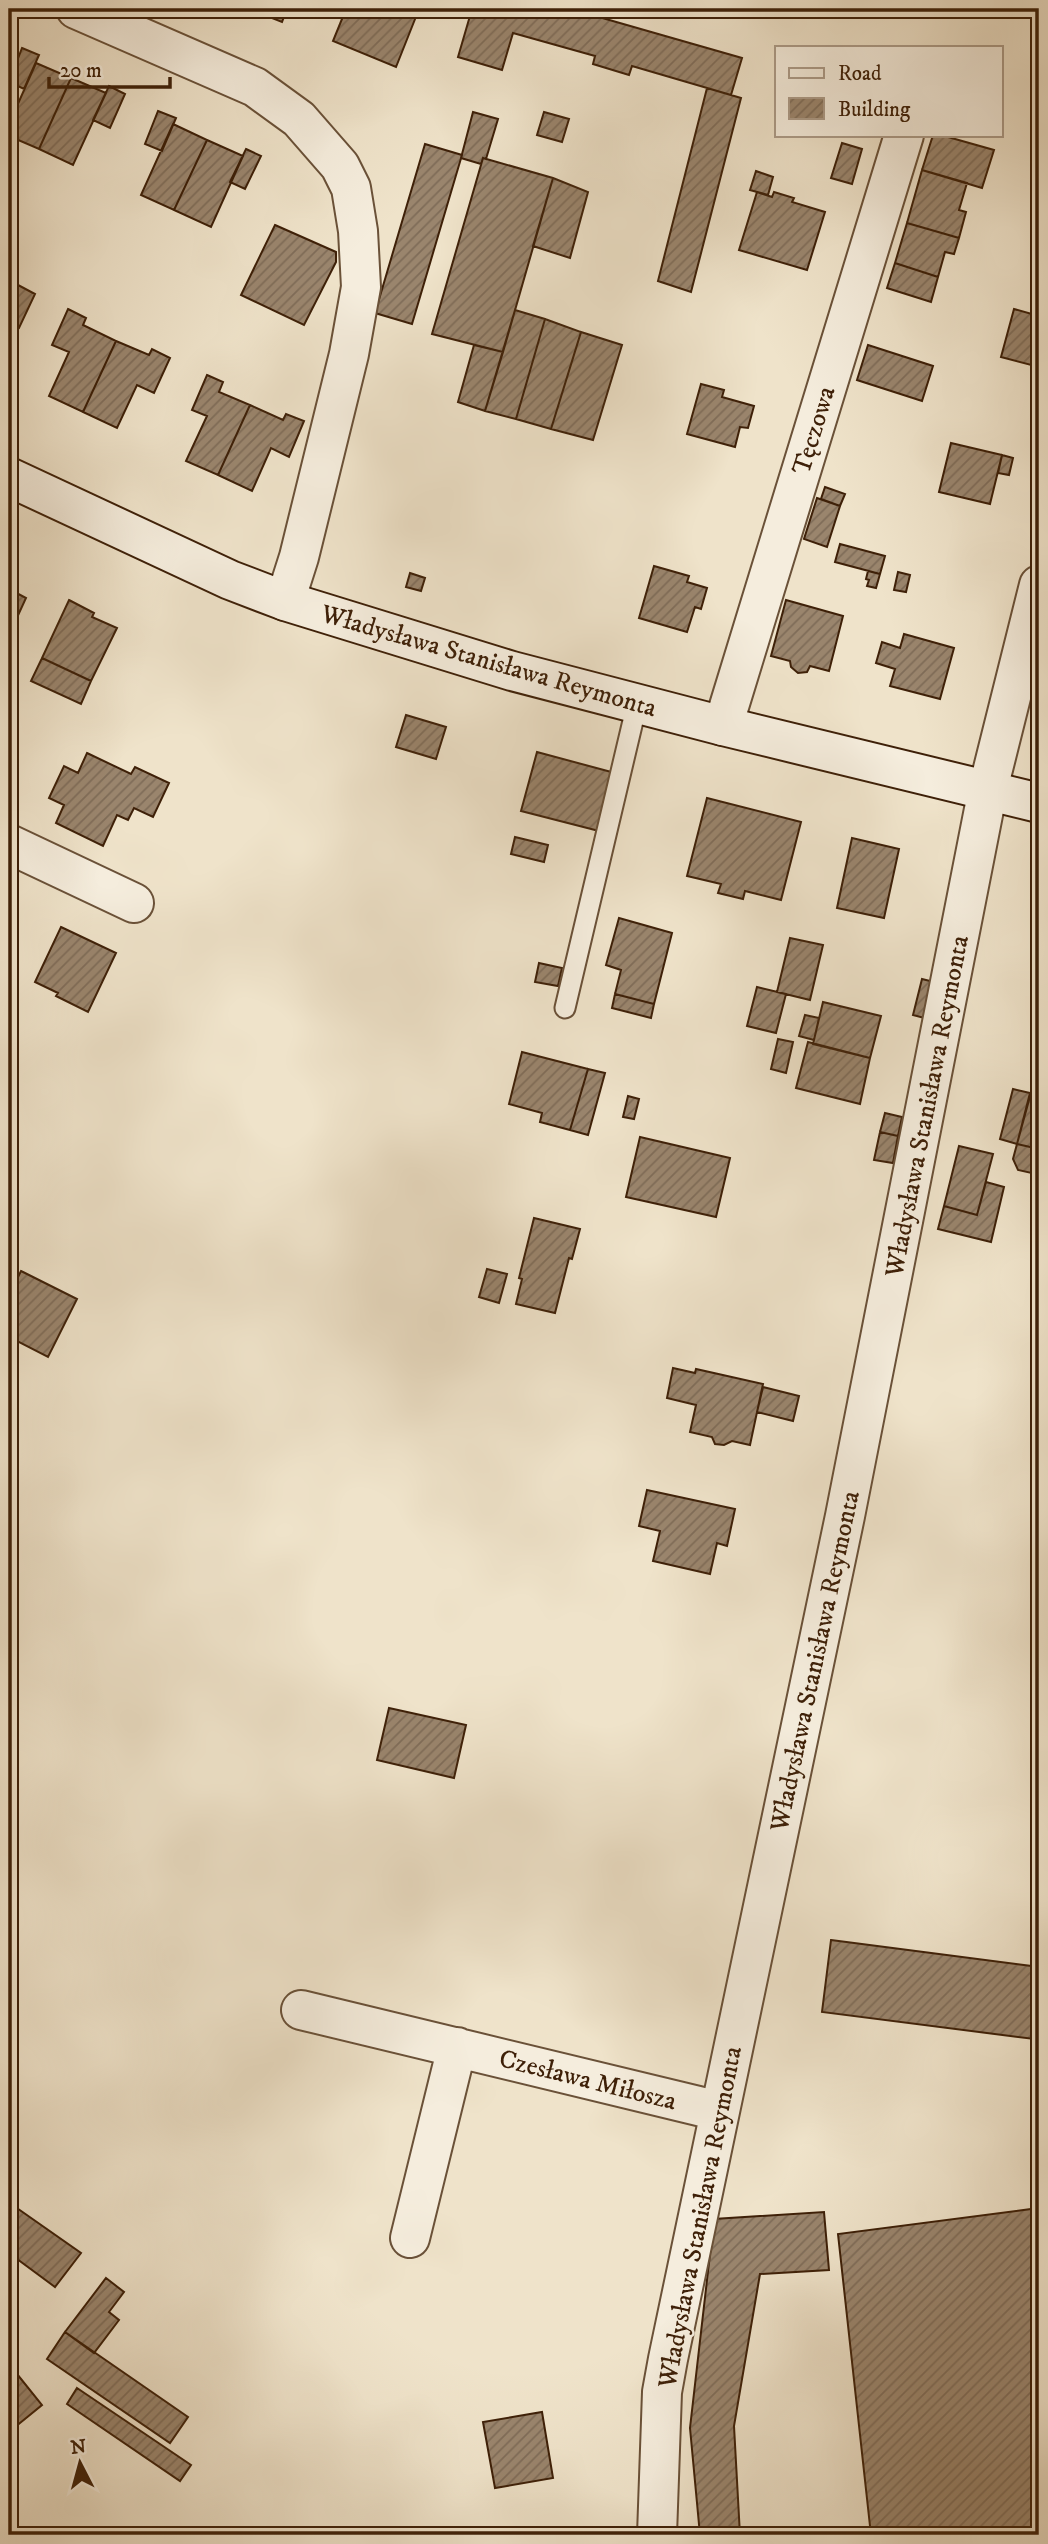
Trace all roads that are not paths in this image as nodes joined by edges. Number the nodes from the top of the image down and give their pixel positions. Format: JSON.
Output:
{"nodes":[{"id":1,"x":76,"y":9,"type":"edge"},
{"id":2,"x":904,"y":136,"type":"edge"},
{"id":3,"x":9,"y":477,"type":"edge"},
{"id":4,"x":1039,"y":585,"type":"edge"},
{"id":5,"x":285,"y":601,"type":"junction"},
{"id":6,"x":638,"y":704,"type":"junction"},
{"id":7,"x":723,"y":726,"type":"junction"},
{"id":8,"x":988,"y":789,"type":"junction"},
{"id":9,"x":1039,"y":803,"type":"edge"},
{"id":10,"x":9,"y":844,"type":"edge"},
{"id":11,"x":134,"y":903,"type":"dead end"},
{"id":12,"x":565,"y":1008,"type":"dead end"},
{"id":13,"x":302,"y":2010,"type":"dead end"},
{"id":14,"x":457,"y":2047,"type":"junction"},
{"id":15,"x":719,"y":2111,"type":"junction"},
{"id":16,"x":410,"y":2238,"type":"dead end"},
{"id":17,"x":657,"y":2535,"type":"edge"}],
"edges":[{"from":1,"to":5,"type":"street"},
{"from":2,"to":7,"type":"street","name":"Tęczowa"},
{"from":3,"to":5,"type":"street","name":"Władysława Stanisława Reymonta"},
{"from":4,"to":8,"type":"street"},
{"from":5,"to":6,"type":"street","name":"Władysława Stanisława Reymonta"},
{"from":6,"to":7,"type":"street","name":"Władysława Stanisława Reymonta"},
{"from":6,"to":12,"type":"lane"},
{"from":7,"to":8,"type":"street","name":"Władysława Stanisława Reymonta"},
{"from":8,"to":9,"type":"street","name":"Władysława Stanisława Reymonta"},
{"from":8,"to":15,"type":"street","name":"Władysława Stanisława Reymonta"},
{"from":10,"to":11,"type":"street"},
{"from":13,"to":14,"type":"street","name":"Czesława Miłosza"},
{"from":14,"to":15,"type":"street","name":"Czesława Miłosza"},
{"from":14,"to":16,"type":"street"},
{"from":15,"to":17,"type":"street","name":"Władysława Stanisława Reymonta"}]}
